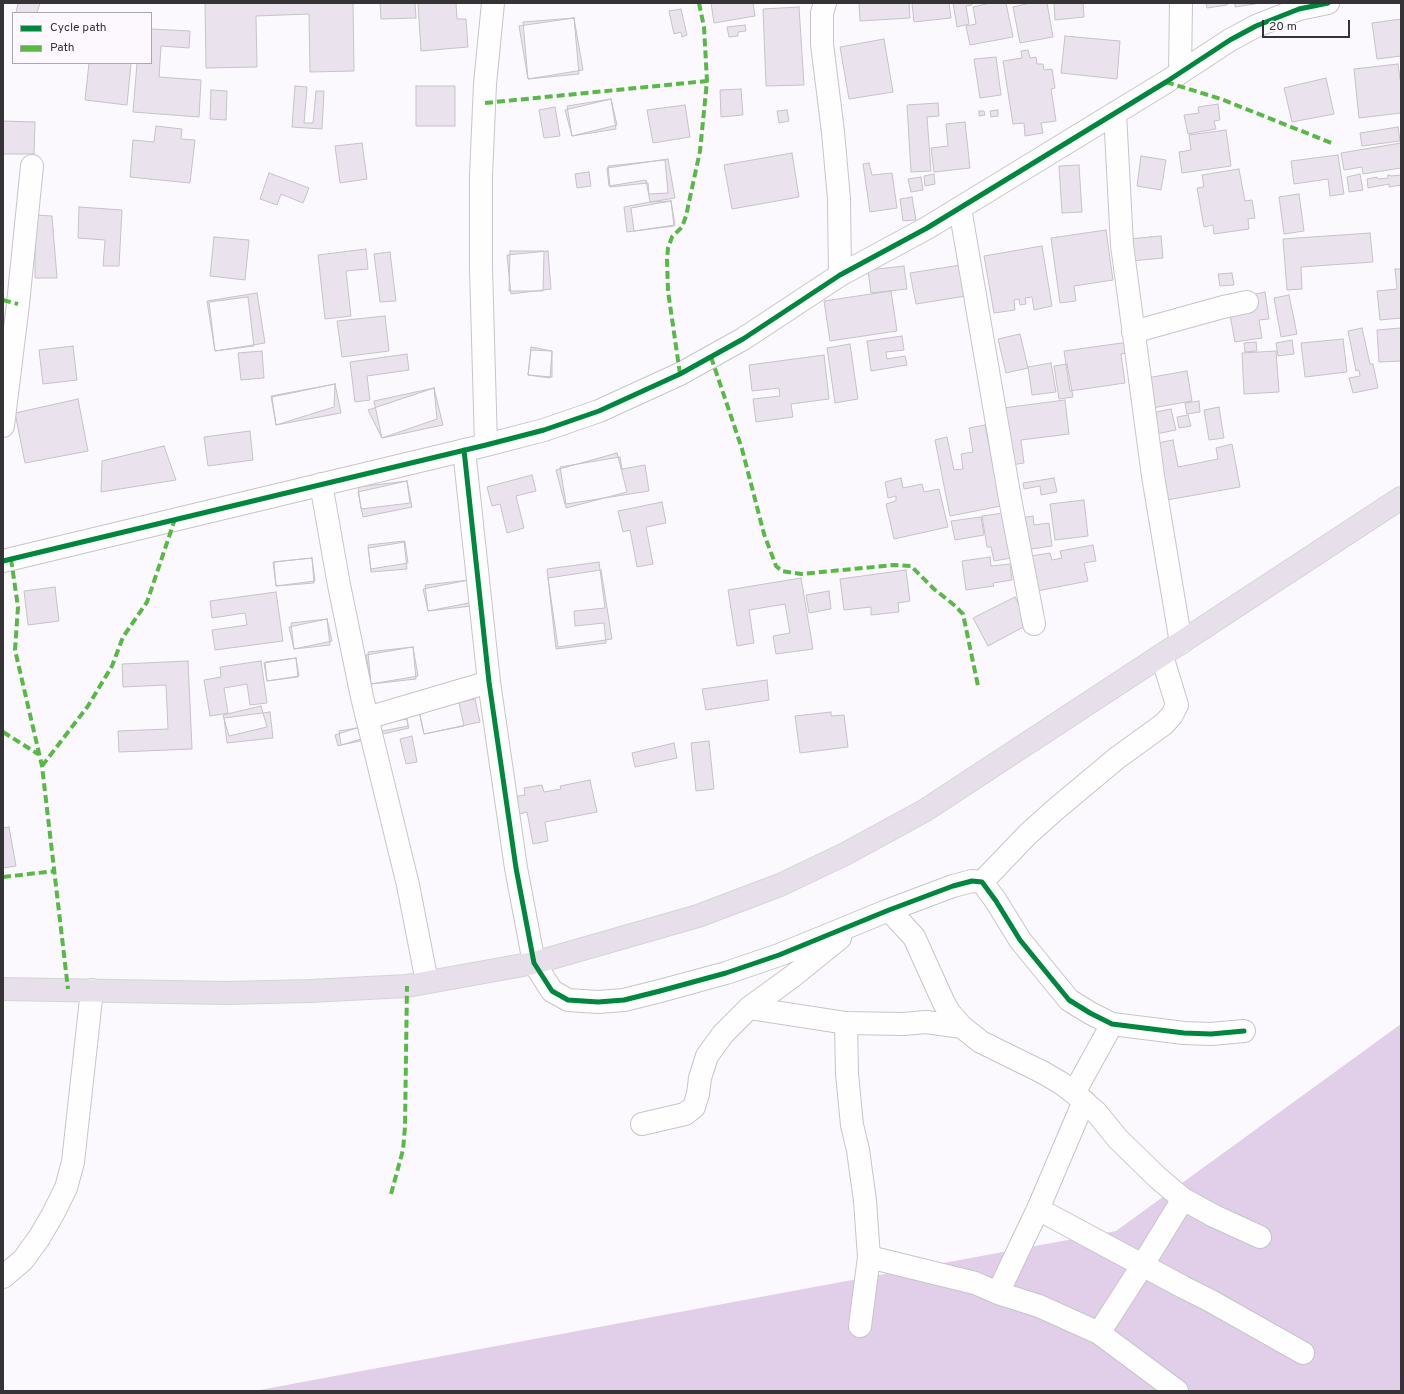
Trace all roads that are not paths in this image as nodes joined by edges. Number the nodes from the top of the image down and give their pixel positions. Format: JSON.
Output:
{"nodes":[{"id":1,"x":493,"y":3,"type":"edge"},
{"id":2,"x":825,"y":3,"type":"edge"},
{"id":3,"x":1181,"y":3,"type":"edge"},
{"id":4,"x":1328,"y":3,"type":"edge"},
{"id":5,"x":1180,"y":73,"type":"junction"},
{"id":6,"x":1115,"y":113,"type":"junction"},
{"id":7,"x":32,"y":166,"type":"dead end"},
{"id":8,"x":960,"y":208,"type":"junction"},
{"id":9,"x":840,"y":275,"type":"junction"},
{"id":10,"x":1247,"y":302,"type":"dead end"},
{"id":11,"x":1133,"y":332,"type":"junction"},
{"id":12,"x":3,"y":426,"type":"edge"},
{"id":13,"x":486,"y":445,"type":"junction"},
{"id":14,"x":464,"y":450,"type":"junction"},
{"id":15,"x":321,"y":484,"type":"junction"},
{"id":16,"x":1401,"y":498,"type":"edge"},
{"id":17,"x":3,"y":561,"type":"edge"},
{"id":18,"x":1034,"y":624,"type":"dead end"},
{"id":19,"x":1181,"y":643,"type":"junction"},
{"id":20,"x":1162,"y":656,"type":"junction"},
{"id":21,"x":489,"y":682,"type":"junction"},
{"id":22,"x":367,"y":718,"type":"junction"},
{"id":23,"x":982,"y":882,"type":"junction"},
{"id":24,"x":889,"y":910,"type":"junction"},
{"id":25,"x":862,"y":921,"type":"junction"},
{"id":26,"x":534,"y":963,"type":"junction"},
{"id":27,"x":427,"y":982,"type":"junction"},
{"id":28,"x":3,"y":989,"type":"edge"},
{"id":29,"x":92,"y":990,"type":"junction"},
{"id":30,"x":749,"y":1008,"type":"junction"},
{"id":31,"x":846,"y":1023,"type":"junction"},
{"id":32,"x":1112,"y":1024,"type":"junction"},
{"id":33,"x":962,"y":1027,"type":"junction"},
{"id":34,"x":1244,"y":1031,"type":"dead end"},
{"id":35,"x":1079,"y":1097,"type":"junction"},
{"id":36,"x":642,"y":1124,"type":"dead end"},
{"id":37,"x":1183,"y":1199,"type":"junction"},
{"id":38,"x":1038,"y":1209,"type":"junction"},
{"id":39,"x":1260,"y":1237,"type":"dead end"},
{"id":40,"x":870,"y":1257,"type":"junction"},
{"id":41,"x":1142,"y":1266,"type":"junction"},
{"id":42,"x":3,"y":1277,"type":"edge"},
{"id":43,"x":998,"y":1293,"type":"junction"},
{"id":44,"x":860,"y":1326,"type":"dead end"},
{"id":45,"x":1098,"y":1333,"type":"junction"},
{"id":46,"x":1303,"y":1353,"type":"dead end"},
{"id":47,"x":1177,"y":1391,"type":"edge"}],
"edges":[{"from":1,"to":13,"type":"street"},
{"from":2,"to":9,"type":"street"},
{"from":3,"to":5,"type":"street"},
{"from":4,"to":5,"type":"street"},
{"from":5,"to":6,"type":"street"},
{"from":6,"to":8,"type":"street"},
{"from":6,"to":11,"type":"street"},
{"from":7,"to":12,"type":"street"},
{"from":8,"to":9,"type":"street"},
{"from":8,"to":18,"type":"street"},
{"from":9,"to":13,"type":"street"},
{"from":10,"to":11,"type":"street"},
{"from":11,"to":19,"type":"street"},
{"from":13,"to":14,"type":"street"},
{"from":14,"to":15,"type":"street"},
{"from":14,"to":21,"type":"street"},
{"from":15,"to":17,"type":"street"},
{"from":15,"to":22,"type":"street"},
{"from":16,"to":19,"type":"highway"},
{"from":19,"to":20,"type":"highway"},
{"from":20,"to":23,"type":"street"},
{"from":20,"to":26,"type":"highway"},
{"from":21,"to":22,"type":"street"},
{"from":21,"to":26,"type":"street"},
{"from":22,"to":27,"type":"street"},
{"from":23,"to":24,"type":"street"},
{"from":23,"to":32,"type":"street"},
{"from":24,"to":25,"type":"street"},
{"from":24,"to":33,"type":"street"},
{"from":25,"to":26,"type":"street"},
{"from":25,"to":30,"type":"street"},
{"from":26,"to":27,"type":"highway"},
{"from":27,"to":29,"type":"highway"},
{"from":28,"to":29,"type":"highway"},
{"from":29,"to":42,"type":"street"},
{"from":30,"to":31,"type":"street"},
{"from":30,"to":36,"type":"street"},
{"from":31,"to":33,"type":"street"},
{"from":31,"to":40,"type":"street"},
{"from":32,"to":34,"type":"street"},
{"from":32,"to":35,"type":"street"},
{"from":33,"to":35,"type":"street"},
{"from":35,"to":37,"type":"street"},
{"from":35,"to":38,"type":"street"},
{"from":37,"to":39,"type":"street"},
{"from":37,"to":41,"type":"street"},
{"from":38,"to":41,"type":"street"},
{"from":38,"to":43,"type":"street"},
{"from":40,"to":43,"type":"street"},
{"from":40,"to":44,"type":"street"},
{"from":41,"to":45,"type":"street"},
{"from":41,"to":46,"type":"street"},
{"from":43,"to":45,"type":"street"},
{"from":45,"to":47,"type":"street"}]}
